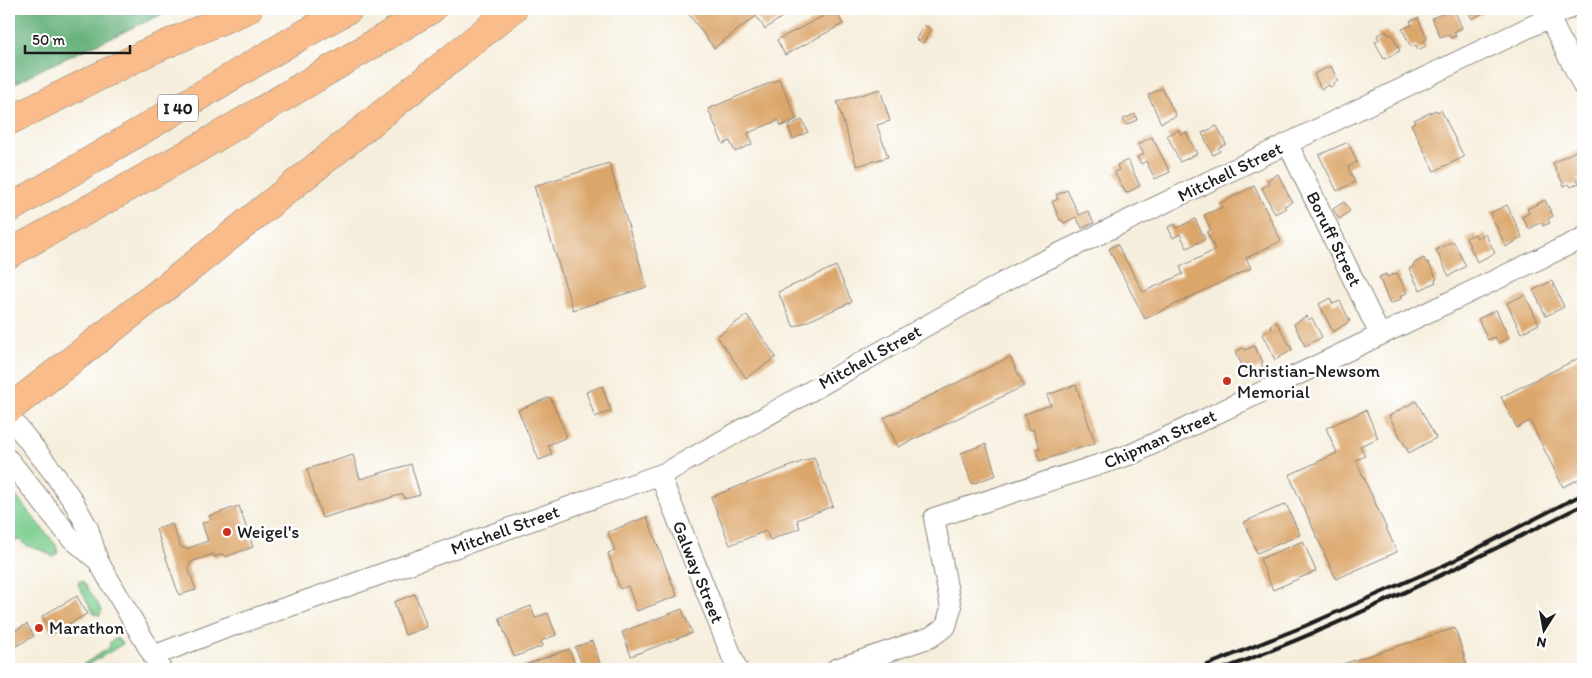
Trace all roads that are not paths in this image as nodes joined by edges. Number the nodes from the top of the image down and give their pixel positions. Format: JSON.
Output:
{"nodes":[{"id":1,"x":248,"y":9,"type":"edge"},
{"id":2,"x":349,"y":9,"type":"edge"},
{"id":3,"x":432,"y":9,"type":"edge"},
{"id":4,"x":513,"y":9,"type":"edge"},
{"id":5,"x":1554,"y":12,"type":"edge"},
{"id":6,"x":1583,"y":86,"type":"edge"},
{"id":7,"x":9,"y":121,"type":"edge"},
{"id":8,"x":1288,"y":144,"type":"junction"},
{"id":9,"x":9,"y":209,"type":"edge"},
{"id":10,"x":1583,"y":238,"type":"edge"},
{"id":11,"x":9,"y":254,"type":"edge"},
{"id":12,"x":1380,"y":335,"type":"junction"},
{"id":13,"x":9,"y":409,"type":"edge"},
{"id":14,"x":9,"y":416,"type":"edge"},
{"id":15,"x":9,"y":460,"type":"edge"},
{"id":16,"x":660,"y":475,"type":"junction"},
{"id":17,"x":98,"y":561,"type":"junction"},
{"id":18,"x":157,"y":663,"type":"edge"},
{"id":19,"x":737,"y":669,"type":"edge"},
{"id":20,"x":836,"y":669,"type":"edge"}],
"edges":[{"from":1,"to":7,"type":"highway"},
{"from":2,"to":9,"type":"highway","number":"I 40"},
{"from":3,"to":11,"type":"highway","number":"I 40"},
{"from":4,"to":13,"type":"highway"},
{"from":5,"to":6,"type":"street"},
{"from":5,"to":8,"type":"street","name":"Mitchell Street"},
{"from":8,"to":12,"type":"street","name":"Boruff Street"},
{"from":8,"to":16,"type":"street","name":"Mitchell Street"},
{"from":10,"to":12,"type":"street","name":"Chipman Street"},
{"from":12,"to":20,"type":"street","name":"Chipman Street"},
{"from":14,"to":17,"type":"street"},
{"from":15,"to":17,"type":"street"},
{"from":16,"to":18,"type":"street","name":"Mitchell Street"},
{"from":16,"to":19,"type":"street","name":"Galway Street"},
{"from":17,"to":18,"type":"street"}]}
